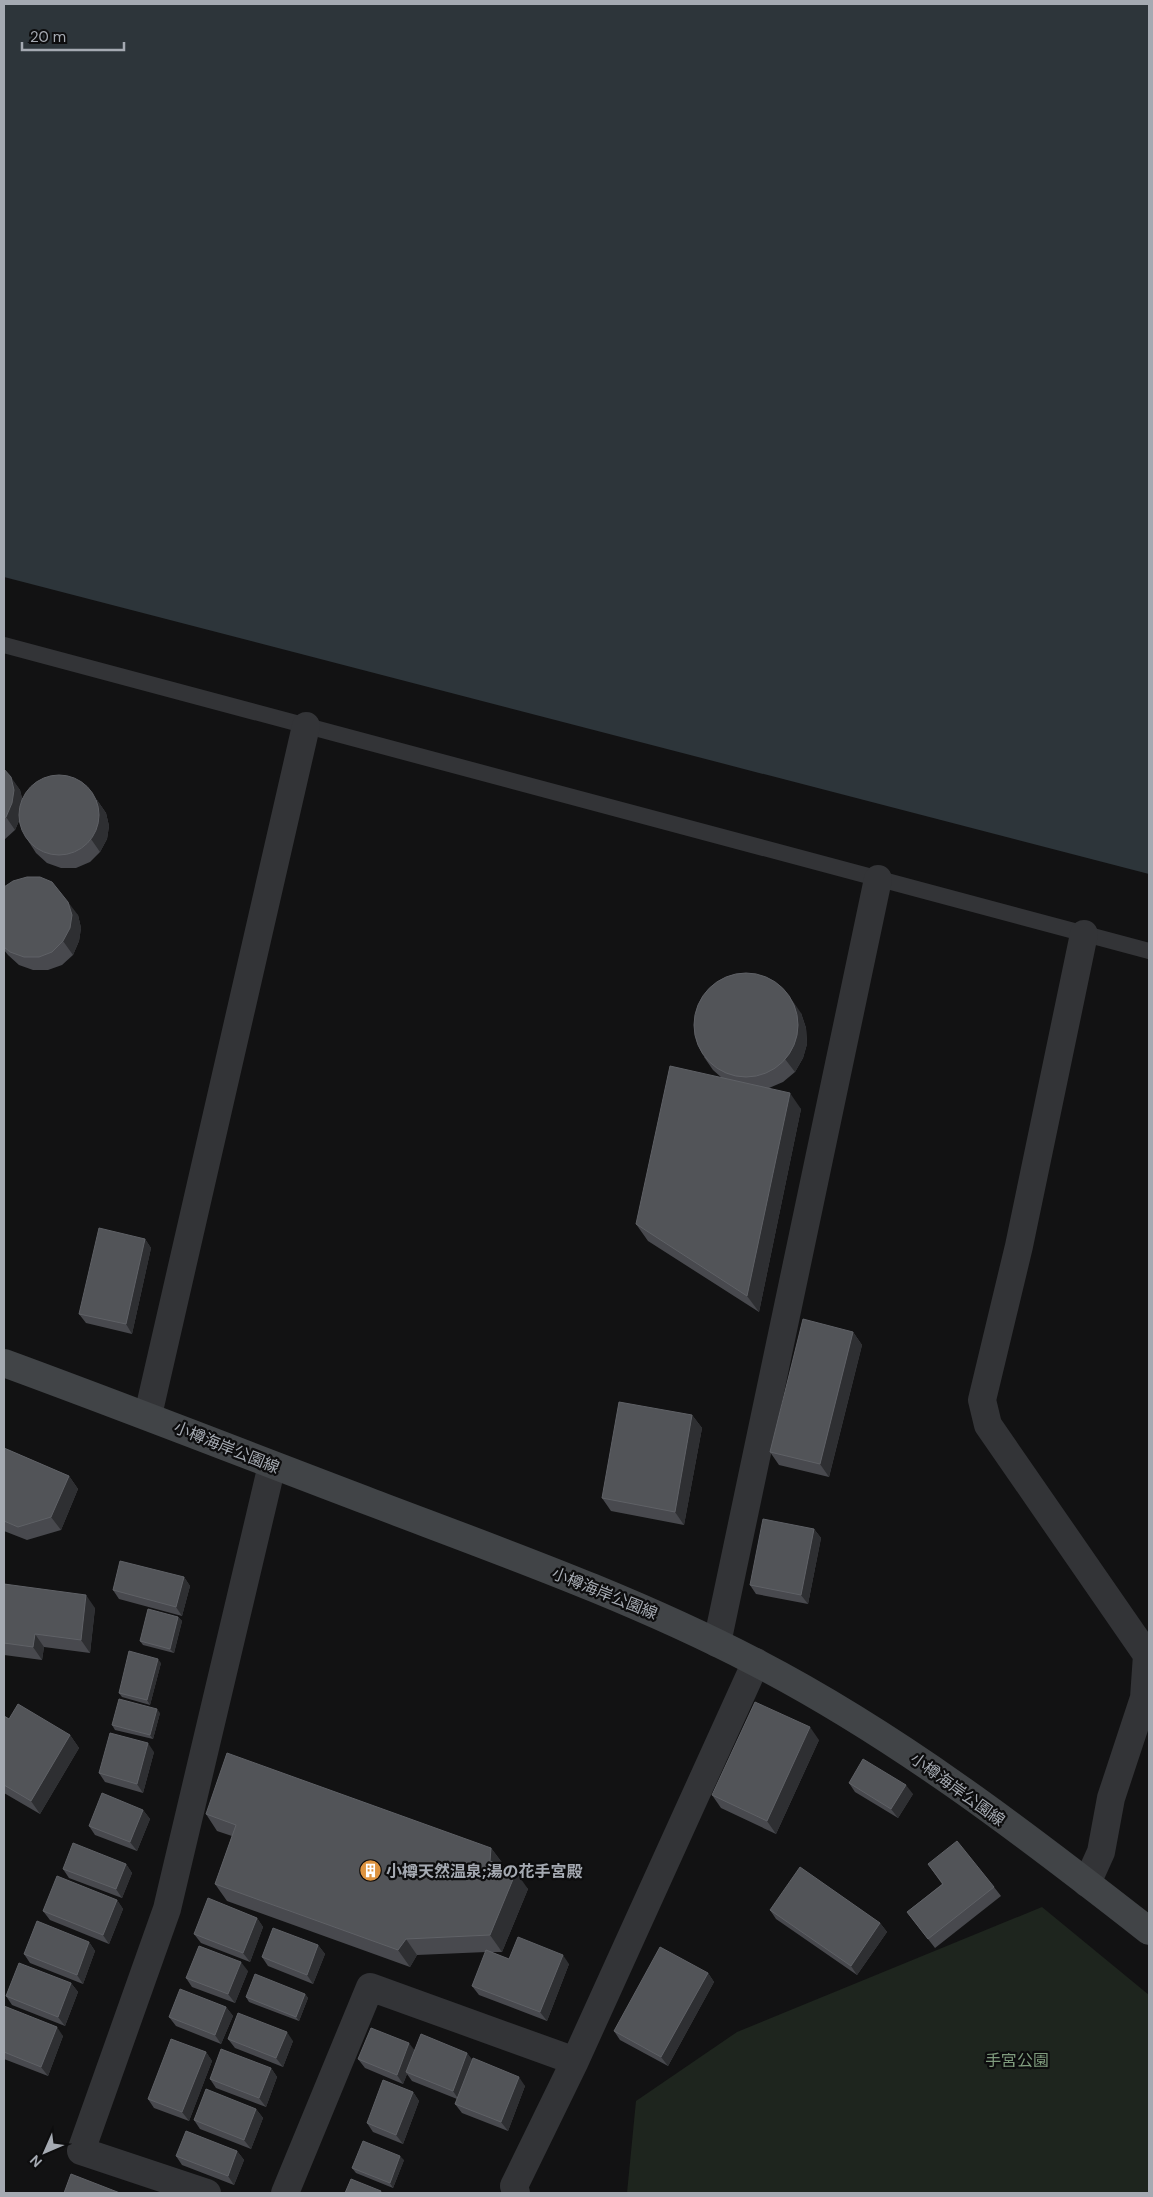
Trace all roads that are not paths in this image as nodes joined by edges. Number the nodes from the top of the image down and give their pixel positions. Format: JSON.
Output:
{"nodes":[{"id":1,"x":4,"y":645,"type":"edge"},
{"id":2,"x":306,"y":726,"type":"junction"},
{"id":3,"x":878,"y":879,"type":"junction"},
{"id":4,"x":1084,"y":934,"type":"junction"},
{"id":5,"x":1149,"y":951,"type":"edge"},
{"id":6,"x":4,"y":1363,"type":"edge"},
{"id":7,"x":148,"y":1415,"type":"junction"},
{"id":8,"x":272,"y":1465,"type":"junction"},
{"id":9,"x":717,"y":1643,"type":"junction"},
{"id":10,"x":756,"y":1662,"type":"junction"},
{"id":11,"x":1087,"y":1882,"type":"junction"},
{"id":12,"x":1149,"y":1931,"type":"edge"},
{"id":13,"x":575,"y":2061,"type":"junction"},
{"id":14,"x":207,"y":2193,"type":"edge"},
{"id":15,"x":286,"y":2193,"type":"edge"},
{"id":16,"x":516,"y":2193,"type":"edge"}],
"edges":[{"from":1,"to":2,"type":"lane"},
{"from":2,"to":3,"type":"lane"},
{"from":2,"to":7,"type":"street"},
{"from":3,"to":4,"type":"lane"},
{"from":3,"to":9,"type":"street"},
{"from":4,"to":5,"type":"lane"},
{"from":4,"to":11,"type":"street"},
{"from":6,"to":7,"type":"main road","name":"小樽海岸公園線"},
{"from":7,"to":8,"type":"main road","name":"小樽海岸公園線"},
{"from":8,"to":9,"type":"main road","name":"小樽海岸公園線"},
{"from":8,"to":14,"type":"street"},
{"from":9,"to":10,"type":"main road","name":"小樽海岸公園線"},
{"from":10,"to":11,"type":"main road","name":"小樽海岸公園線"},
{"from":10,"to":13,"type":"street"},
{"from":11,"to":12,"type":"main road","name":"小樽海岸公園線"},
{"from":13,"to":15,"type":"street"},
{"from":13,"to":16,"type":"street"}]}
